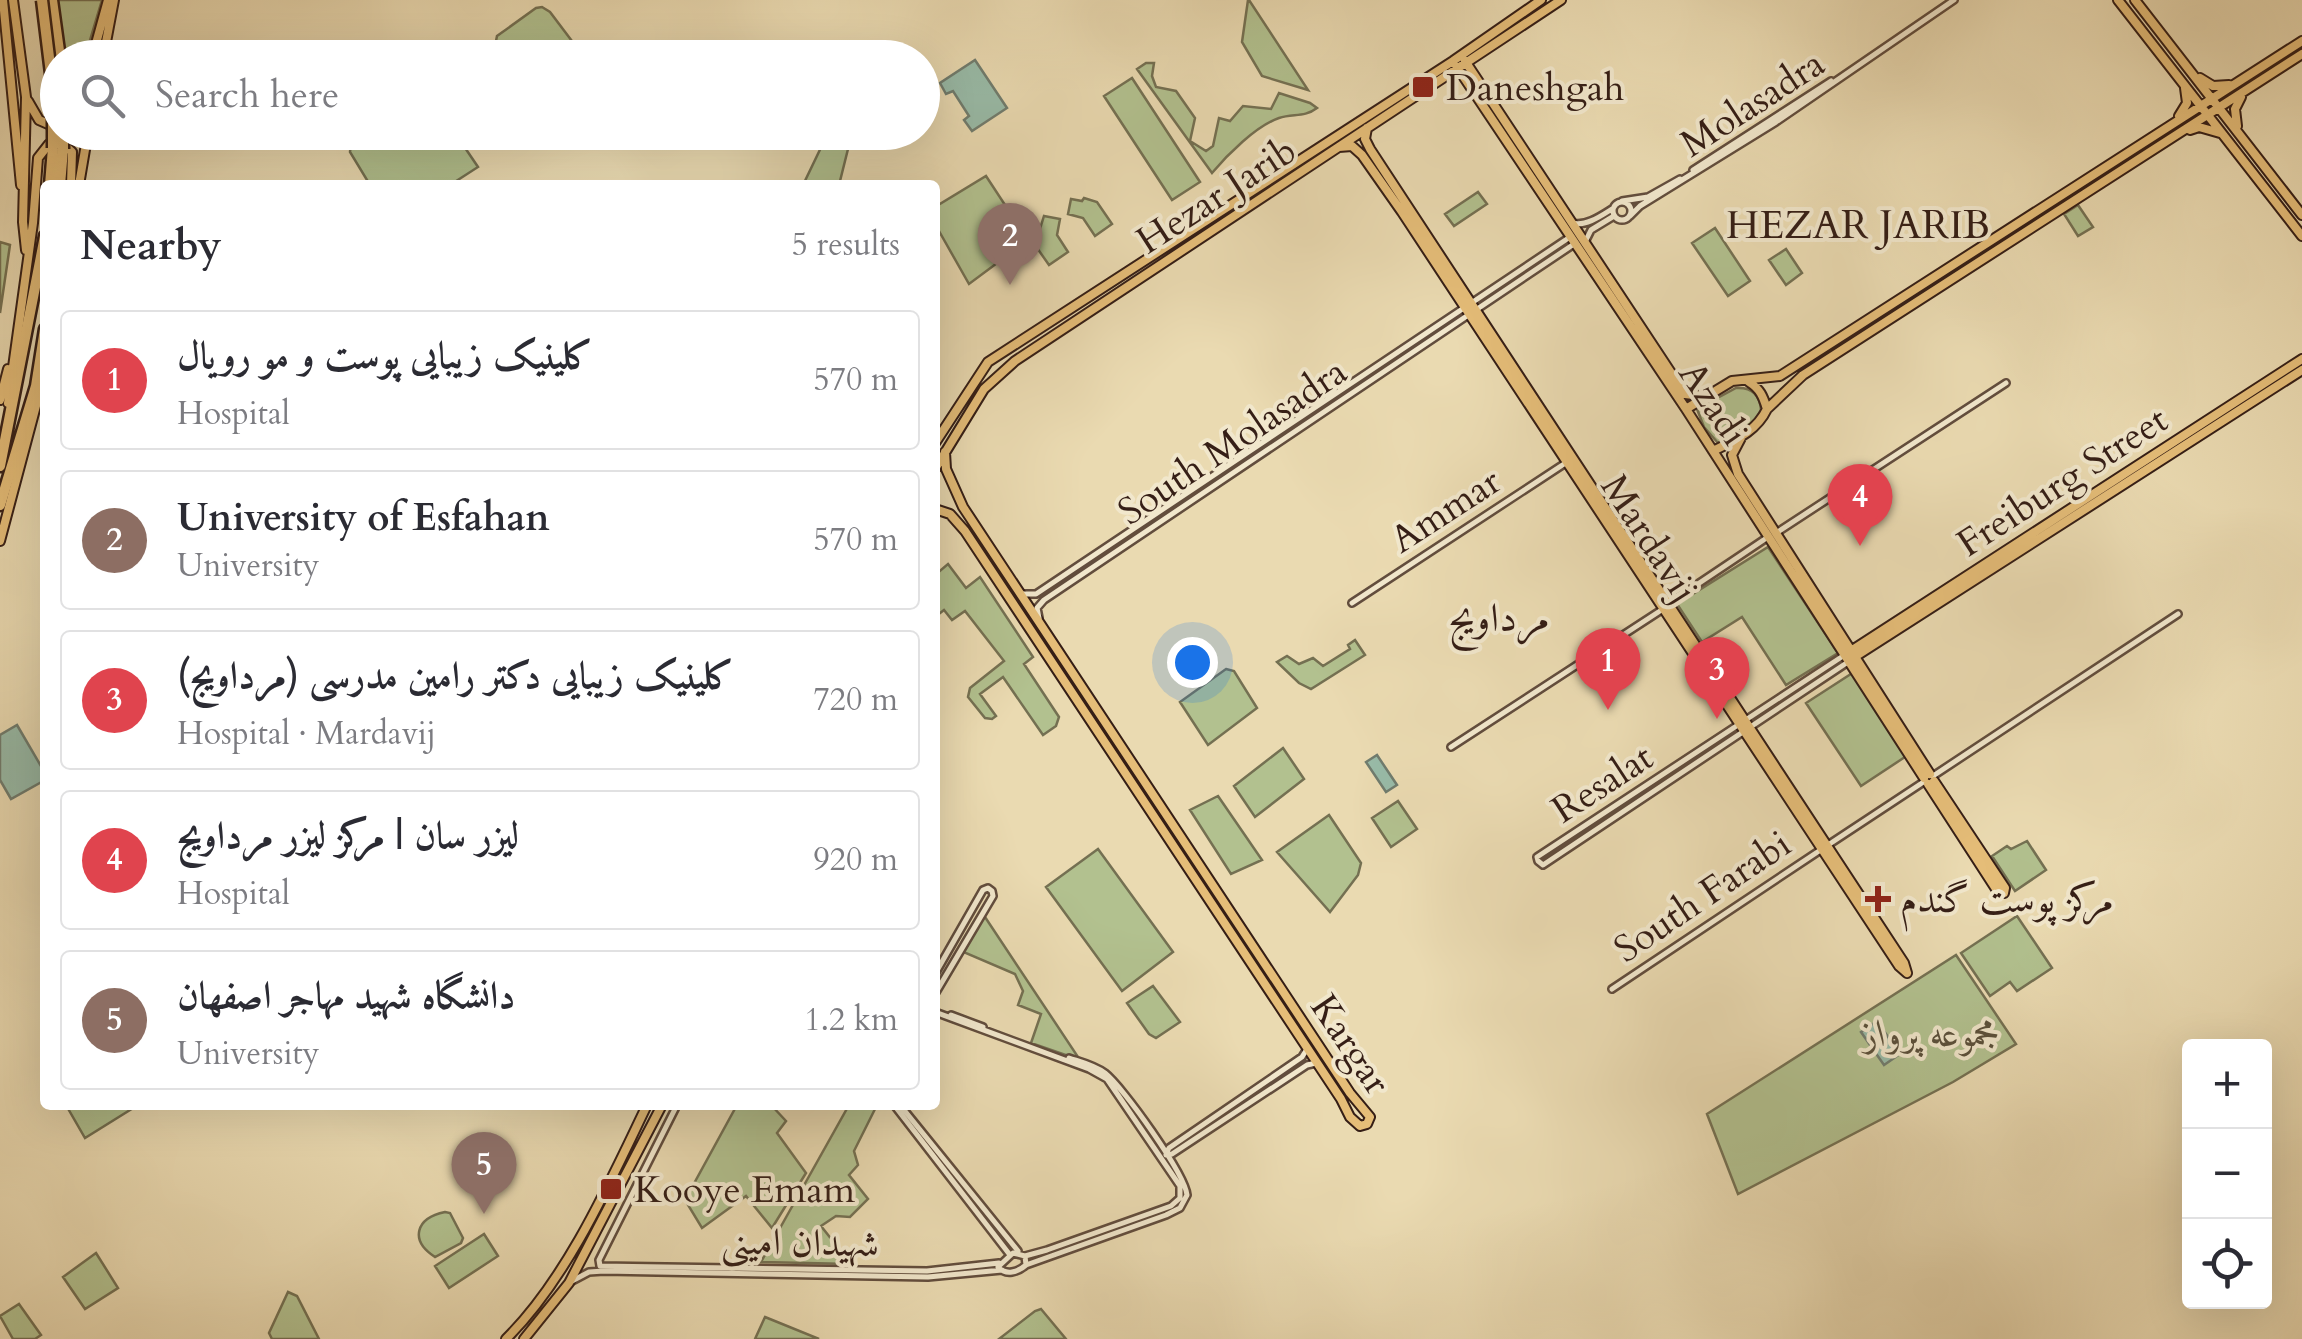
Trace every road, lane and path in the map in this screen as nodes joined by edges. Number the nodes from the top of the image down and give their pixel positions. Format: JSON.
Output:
{"nodes":[{"id":1,"x":3,"y":0,"type":"edge"},
{"id":2,"x":13,"y":0,"type":"edge"},
{"id":3,"x":22,"y":0,"type":"edge"},
{"id":4,"x":42,"y":0,"type":"edge"},
{"id":5,"x":52,"y":0,"type":"edge"},
{"id":6,"x":111,"y":0,"type":"edge"},
{"id":7,"x":1540,"y":0,"type":"edge"},
{"id":8,"x":1560,"y":0,"type":"edge"},
{"id":9,"x":1951,"y":0,"type":"edge"},
{"id":10,"x":2118,"y":0,"type":"edge"},
{"id":11,"x":2135,"y":0,"type":"edge"},
{"id":12,"x":15,"y":15,"type":"junction"},
{"id":13,"x":47,"y":40,"type":"edge"},
{"id":14,"x":58,"y":40,"type":"edge"},
{"id":15,"x":98,"y":40,"type":"edge"},
{"id":16,"x":105,"y":40,"type":"edge"},
{"id":17,"x":2302,"y":41,"type":"edge"},
{"id":18,"x":2302,"y":54,"type":"edge"},
{"id":19,"x":2272,"y":60,"type":"junction"},
{"id":20,"x":1460,"y":62,"type":"junction"},
{"id":21,"x":2186,"y":66,"type":"junction"},
{"id":22,"x":2279,"y":69,"type":"junction"},
{"id":23,"x":2178,"y":76,"type":"junction"},
{"id":24,"x":1441,"y":80,"type":"junction"},
{"id":25,"x":2242,"y":80,"type":"junction"},
{"id":26,"x":1470,"y":86,"type":"junction"},
{"id":27,"x":2248,"y":89,"type":"junction"},
{"id":28,"x":26,"y":97,"type":"junction"},
{"id":29,"x":2212,"y":99,"type":"junction"},
{"id":30,"x":2202,"y":106,"type":"junction"},
{"id":31,"x":2219,"y":108,"type":"junction"},
{"id":32,"x":2208,"y":115,"type":"junction"},
{"id":33,"x":40,"y":122,"type":"edge"},
{"id":34,"x":2172,"y":124,"type":"junction"},
{"id":35,"x":1367,"y":128,"type":"junction"},
{"id":36,"x":2224,"y":134,"type":"junction"},
{"id":37,"x":1751,"y":135,"type":"junction"},
{"id":38,"x":2177,"y":135,"type":"junction"},
{"id":39,"x":2247,"y":143,"type":"junction"},
{"id":40,"x":1339,"y":147,"type":"junction"},
{"id":41,"x":42,"y":150,"type":"edge"},
{"id":42,"x":58,"y":150,"type":"edge"},
{"id":43,"x":58,"y":150,"type":"edge"},
{"id":44,"x":69,"y":150,"type":"edge"},
{"id":45,"x":84,"y":150,"type":"edge"},
{"id":46,"x":1533,"y":173,"type":"junction"},
{"id":47,"x":51,"y":180,"type":"edge"},
{"id":48,"x":60,"y":180,"type":"edge"},
{"id":49,"x":75,"y":180,"type":"edge"},
{"id":50,"x":76,"y":180,"type":"edge"},
{"id":51,"x":1622,"y":201,"type":"junction"},
{"id":52,"x":1614,"y":207,"type":"junction"},
{"id":53,"x":1406,"y":210,"type":"junction"},
{"id":54,"x":1564,"y":215,"type":"junction"},
{"id":55,"x":1614,"y":215,"type":"junction"},
{"id":56,"x":2302,"y":215,"type":"edge"},
{"id":57,"x":1630,"y":216,"type":"junction"},
{"id":58,"x":23,"y":222,"type":"junction"},
{"id":59,"x":2302,"y":236,"type":"edge"},
{"id":60,"x":1572,"y":240,"type":"junction"},
{"id":61,"x":1586,"y":248,"type":"junction"},
{"id":62,"x":40,"y":262,"type":"edge"},
{"id":63,"x":27,"y":264,"type":"junction"},
{"id":64,"x":1611,"y":292,"type":"junction"},
{"id":65,"x":1470,"y":310,"type":"junction"},
{"id":66,"x":14,"y":356,"type":"junction"},
{"id":67,"x":2302,"y":360,"type":"edge"},
{"id":68,"x":40,"y":361,"type":"edge"},
{"id":69,"x":2302,"y":370,"type":"edge"},
{"id":70,"x":1772,"y":379,"type":"junction"},
{"id":71,"x":1749,"y":382,"type":"junction"},
{"id":72,"x":2006,"y":383,"type":"dead end"},
{"id":73,"x":40,"y":391,"type":"edge"},
{"id":74,"x":1782,"y":392,"type":"junction"},
{"id":75,"x":1706,"y":396,"type":"junction"},
{"id":76,"x":0,"y":400,"type":"edge"},
{"id":77,"x":1768,"y":408,"type":"junction"},
{"id":78,"x":1686,"y":409,"type":"junction"},
{"id":79,"x":7,"y":436,"type":"junction"},
{"id":80,"x":940,"y":436,"type":"edge"},
{"id":81,"x":1742,"y":436,"type":"junction"},
{"id":82,"x":2175,"y":446,"type":"junction"},
{"id":83,"x":944,"y":452,"type":"junction"},
{"id":84,"x":1713,"y":452,"type":"junction"},
{"id":85,"x":940,"y":460,"type":"edge"},
{"id":86,"x":1567,"y":462,"type":"junction"},
{"id":87,"x":0,"y":466,"type":"edge"},
{"id":88,"x":0,"y":504,"type":"edge"},
{"id":89,"x":940,"y":511,"type":"edge"},
{"id":90,"x":1143,"y":522,"type":"junction"},
{"id":91,"x":1148,"y":531,"type":"junction"},
{"id":92,"x":1772,"y":535,"type":"junction"},
{"id":93,"x":0,"y":541,"type":"edge"},
{"id":94,"x":995,"y":557,"type":"junction"},
{"id":95,"x":986,"y":562,"type":"junction"},
{"id":96,"x":1016,"y":590,"type":"junction"},
{"id":97,"x":1038,"y":593,"type":"junction"},
{"id":98,"x":1044,"y":600,"type":"junction"},
{"id":99,"x":1352,"y":603,"type":"dead end"},
{"id":100,"x":1665,"y":606,"type":"junction"},
{"id":101,"x":2178,"y":614,"type":"dead end"},
{"id":102,"x":1040,"y":626,"type":"junction"},
{"id":103,"x":1036,"y":639,"type":"junction"},
{"id":104,"x":1842,"y":640,"type":"junction"},
{"id":105,"x":1857,"y":656,"type":"junction"},
{"id":106,"x":1838,"y":664,"type":"junction"},
{"id":107,"x":1068,"y":668,"type":"junction"},
{"id":108,"x":1072,"y":693,"type":"junction"},
{"id":109,"x":1098,"y":712,"type":"junction"},
{"id":110,"x":1744,"y":726,"type":"junction"},
{"id":111,"x":1451,"y":748,"type":"dead end"},
{"id":112,"x":1929,"y":779,"type":"junction"},
{"id":113,"x":1825,"y":847,"type":"junction"},
{"id":114,"x":2002,"y":890,"type":"dead end"},
{"id":115,"x":940,"y":965,"type":"edge"},
{"id":116,"x":1905,"y":968,"type":"dead end"},
{"id":117,"x":940,"y":986,"type":"edge"},
{"id":118,"x":1612,"y":988,"type":"dead end"},
{"id":119,"x":940,"y":1012,"type":"edge"},
{"id":120,"x":1307,"y":1050,"type":"junction"},
{"id":121,"x":1316,"y":1062,"type":"junction"},
{"id":122,"x":1272,"y":1078,"type":"junction"},
{"id":123,"x":1277,"y":1085,"type":"junction"},
{"id":124,"x":645,"y":1110,"type":"edge"},
{"id":125,"x":659,"y":1110,"type":"edge"},
{"id":126,"x":674,"y":1110,"type":"edge"},
{"id":127,"x":901,"y":1110,"type":"edge"},
{"id":128,"x":905,"y":1116,"type":"junction"},
{"id":129,"x":636,"y":1129,"type":"junction"},
{"id":130,"x":646,"y":1136,"type":"junction"},
{"id":131,"x":627,"y":1145,"type":"junction"},
{"id":132,"x":639,"y":1152,"type":"junction"},
{"id":133,"x":1164,"y":1156,"type":"junction"},
{"id":134,"x":1010,"y":1255,"type":"junction"},
{"id":135,"x":1023,"y":1255,"type":"junction"},
{"id":136,"x":1026,"y":1265,"type":"junction"},
{"id":137,"x":1000,"y":1266,"type":"junction"},
{"id":138,"x":602,"y":1268,"type":"junction"},
{"id":139,"x":569,"y":1283,"type":"junction"},
{"id":140,"x":506,"y":1339,"type":"edge"},
{"id":141,"x":524,"y":1339,"type":"edge"}],
"edges":[{"from":1,"to":58,"type":"main road"},
{"from":2,"to":12,"type":"main road"},
{"from":3,"to":12,"type":"main road"},
{"from":4,"to":13,"type":"highway","bridge":true},
{"from":5,"to":14,"type":"highway"},
{"from":6,"to":15,"type":"main road"},
{"from":6,"to":16,"type":"main road"},
{"from":7,"to":20,"type":"main road","name":"Hezar Jarib"},
{"from":8,"to":20,"type":"main road","name":"Hezar Jarib"},
{"from":9,"to":37,"type":"street","name":"Molasadra"},
{"from":10,"to":23,"type":"main road"},
{"from":11,"to":21,"type":"main road"},
{"from":12,"to":28,"type":"main road"},
{"from":17,"to":19,"type":"main road"},
{"from":18,"to":22,"type":"main road"},
{"from":19,"to":22,"type":"main road"},
{"from":19,"to":25,"type":"main road"},
{"from":20,"to":24,"type":"main road","name":"Hezar Jarib"},
{"from":20,"to":26,"type":"main road","name":"Azadi"},
{"from":20,"to":46,"type":"main road","name":"Azadi"},
{"from":20,"to":80,"type":"main road","name":"Hezar Jarib"},
{"from":21,"to":25,"type":"main road"},
{"from":21,"to":29,"type":"main road"},
{"from":22,"to":27,"type":"main road"},
{"from":23,"to":30,"type":"main road"},
{"from":23,"to":34,"type":"main road"},
{"from":24,"to":26,"type":"main road"},
{"from":24,"to":35,"type":"main road","name":"Hezar Jarib"},
{"from":25,"to":29,"type":"main road"},
{"from":26,"to":46,"type":"main road","name":"Azadi"},
{"from":27,"to":31,"type":"main road"},
{"from":27,"to":39,"type":"main road"},
{"from":28,"to":33,"type":"main road"},
{"from":28,"to":58,"type":"main road"},
{"from":29,"to":30,"type":"main road"},
{"from":29,"to":31,"type":"main road"},
{"from":30,"to":32,"type":"main road"},
{"from":30,"to":34,"type":"main road"},
{"from":31,"to":32,"type":"main road"},
{"from":31,"to":39,"type":"main road"},
{"from":32,"to":36,"type":"main road"},
{"from":32,"to":38,"type":"main road"},
{"from":34,"to":70,"type":"main road"},
{"from":35,"to":40,"type":"main road","name":"Hezar Jarib"},
{"from":35,"to":53,"type":"main road","name":"Mardavij"},
{"from":36,"to":38,"type":"main road"},
{"from":36,"to":59,"type":"main road"},
{"from":37,"to":51,"type":"street","name":"Molasadra"},
{"from":37,"to":57,"type":"street","name":"Molasadra"},
{"from":38,"to":74,"type":"main road"},
{"from":39,"to":56,"type":"main road"},
{"from":40,"to":53,"type":"main road","name":"Mardavij"},
{"from":40,"to":83,"type":"main road","name":"Hezar Jarib"},
{"from":41,"to":63,"type":"main road"},
{"from":42,"to":47,"type":"highway"},
{"from":43,"to":48,"type":"highway"},
{"from":44,"to":49,"type":"main road"},
{"from":45,"to":50,"type":"main road"},
{"from":46,"to":54,"type":"main road","name":"Azadi"},
{"from":46,"to":60,"type":"main road","name":"Azadi"},
{"from":51,"to":52,"type":"street"},
{"from":51,"to":57,"type":"street"},
{"from":52,"to":54,"type":"street"},
{"from":52,"to":55,"type":"street"},
{"from":53,"to":65,"type":"main road","name":"Mardavij"},
{"from":54,"to":61,"type":"main road","name":"Azadi"},
{"from":55,"to":57,"type":"street"},
{"from":55,"to":61,"type":"street"},
{"from":58,"to":63,"type":"main road"},
{"from":60,"to":64,"type":"main road","name":"Azadi"},
{"from":60,"to":65,"type":"street"},
{"from":61,"to":64,"type":"main road","name":"Azadi"},
{"from":62,"to":79,"type":"highway"},
{"from":63,"to":66,"type":"main road"},
{"from":64,"to":75,"type":"main road","name":"Azadi"},
{"from":64,"to":78,"type":"main road","name":"Azadi"},
{"from":65,"to":86,"type":"main road","name":"Mardavij"},
{"from":65,"to":90,"type":"street","name":"South Molasadra"},
{"from":65,"to":91,"type":"street","name":"South Molasadra"},
{"from":65,"to":100,"type":"main road","name":"Mardavij"},
{"from":66,"to":76,"type":"main road"},
{"from":66,"to":79,"type":"main road"},
{"from":67,"to":82,"type":"main road","name":"Freiburg Street"},
{"from":68,"to":88,"type":"highway"},
{"from":69,"to":82,"type":"main road","name":"Freiburg Street"},
{"from":70,"to":71,"type":"main road"},
{"from":70,"to":74,"type":"main road"},
{"from":71,"to":75,"type":"main road"},
{"from":71,"to":77,"type":"main road"},
{"from":72,"to":92,"type":"street"},
{"from":73,"to":93,"type":"main road"},
{"from":74,"to":77,"type":"main road"},
{"from":75,"to":78,"type":"main road"},
{"from":77,"to":81,"type":"main road"},
{"from":78,"to":84,"type":"main road","name":"Azadi"},
{"from":79,"to":87,"type":"highway"},
{"from":81,"to":84,"type":"main road"},
{"from":81,"to":92,"type":"main road","name":"Azadi"},
{"from":82,"to":105,"type":"main road","name":"Freiburg Street"},
{"from":83,"to":85,"type":"main road","name":"Hezar Jarib"},
{"from":83,"to":94,"type":"main road","name":"Kargar"},
{"from":84,"to":92,"type":"main road","name":"Azadi"},
{"from":86,"to":99,"type":"street","name":"Ammar"},
{"from":86,"to":100,"type":"main road","name":"Mardavij"},
{"from":89,"to":95,"type":"main road","name":"Kargar"},
{"from":90,"to":91,"type":"street"},
{"from":90,"to":97,"type":"street","name":"South Molasadra"},
{"from":91,"to":98,"type":"street","name":"South Molasadra"},
{"from":92,"to":100,"type":"street"},
{"from":92,"to":104,"type":"main road","name":"Azadi"},
{"from":94,"to":95,"type":"main road"},
{"from":94,"to":96,"type":"main road","name":"Kargar"},
{"from":95,"to":103,"type":"main road","name":"Kargar"},
{"from":96,"to":97,"type":"street"},
{"from":96,"to":102,"type":"main road","name":"Kargar"},
{"from":97,"to":98,"type":"street"},
{"from":98,"to":102,"type":"street"},
{"from":100,"to":110,"type":"main road","name":"Mardavij"},
{"from":100,"to":111,"type":"street"},
{"from":101,"to":112,"type":"street","name":"South Farabi"},
{"from":102,"to":107,"type":"main road","name":"Kargar"},
{"from":103,"to":107,"type":"main road"},
{"from":103,"to":108,"type":"main road","name":"Kargar"},
{"from":104,"to":105,"type":"main road","name":"Azadi"},
{"from":104,"to":106,"type":"main road"},
{"from":105,"to":106,"type":"main road"},
{"from":105,"to":106,"type":"street","name":"Resalat"},
{"from":105,"to":112,"type":"main road","name":"Azadi"},
{"from":106,"to":110,"type":"street","name":"Resalat"},
{"from":107,"to":109,"type":"main road","name":"Kargar"},
{"from":108,"to":109,"type":"main road"},
{"from":108,"to":120,"type":"main road","name":"Kargar"},
{"from":109,"to":121,"type":"main road","name":"Kargar"},
{"from":110,"to":110,"type":"street","name":"Resalat"},
{"from":110,"to":113,"type":"main road","name":"Mardavij"},
{"from":112,"to":113,"type":"street","name":"South Farabi"},
{"from":112,"to":114,"type":"main road","name":"Azadi"},
{"from":113,"to":116,"type":"main road","name":"Mardavij"},
{"from":113,"to":118,"type":"street","name":"South Farabi"},
{"from":115,"to":117,"type":"street"},
{"from":119,"to":133,"type":"street"},
{"from":120,"to":121,"type":"main road","name":"Kargar"},
{"from":120,"to":122,"type":"street"},
{"from":121,"to":123,"type":"street"},
{"from":122,"to":123,"type":"street"},
{"from":122,"to":133,"type":"street"},
{"from":123,"to":133,"type":"street"},
{"from":124,"to":129,"type":"main road"},
{"from":125,"to":130,"type":"main road"},
{"from":126,"to":138,"type":"street"},
{"from":127,"to":128,"type":"street"},
{"from":128,"to":134,"type":"street"},
{"from":128,"to":135,"type":"street"},
{"from":129,"to":130,"type":"main road"},
{"from":129,"to":131,"type":"main road"},
{"from":130,"to":132,"type":"main road"},
{"from":131,"to":132,"type":"main road"},
{"from":131,"to":140,"type":"main road"},
{"from":132,"to":139,"type":"main road"},
{"from":133,"to":135,"type":"street"},
{"from":133,"to":136,"type":"street","name":"شهیدان امینی"},
{"from":134,"to":135,"type":"street"},
{"from":134,"to":137,"type":"street"},
{"from":135,"to":136,"type":"street"},
{"from":136,"to":137,"type":"street","name":"شهیدان امینی"},
{"from":137,"to":138,"type":"street","name":"شهیدان امینی"},
{"from":138,"to":139,"type":"street"},
{"from":139,"to":141,"type":"main road"}]}
